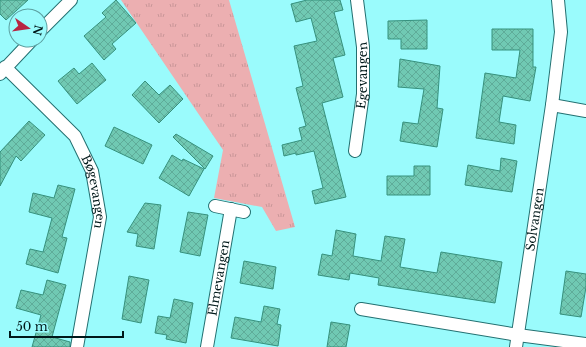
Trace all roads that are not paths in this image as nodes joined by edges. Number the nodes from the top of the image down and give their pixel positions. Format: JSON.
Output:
{"nodes":[{"id":1,"x":358,"y":0,"type":"edge"},
{"id":2,"x":558,"y":0,"type":"edge"},
{"id":3,"x":67,"y":1,"type":"edge"},
{"id":4,"x":48,"y":22,"type":"edge"},
{"id":5,"x":25,"y":48,"type":"edge"},
{"id":6,"x":3,"y":71,"type":"edge"},
{"id":7,"x":552,"y":105,"type":"junction"},
{"id":8,"x":586,"y":111,"type":"edge"},
{"id":9,"x":355,"y":151,"type":"dead end"},
{"id":10,"x":215,"y":206,"type":"dead end"},
{"id":11,"x":231,"y":209,"type":"junction"},
{"id":12,"x":244,"y":212,"type":"dead end"},
{"id":13,"x":361,"y":309,"type":"dead end"},
{"id":14,"x":518,"y":335,"type":"junction"},
{"id":15,"x":586,"y":344,"type":"edge"},
{"id":16,"x":77,"y":347,"type":"edge"},
{"id":17,"x":207,"y":347,"type":"edge"},
{"id":18,"x":516,"y":347,"type":"edge"}],
"edges":[{"from":1,"to":9,"type":"street","name":"Egevangen"},
{"from":2,"to":7,"type":"street","name":"Solvangen"},
{"from":3,"to":4,"type":"street"},
{"from":5,"to":6,"type":"street"},
{"from":6,"to":16,"type":"street","name":"Bøgevangen"},
{"from":7,"to":8,"type":"street"},
{"from":7,"to":14,"type":"street","name":"Solvangen"},
{"from":10,"to":11,"type":"street"},
{"from":11,"to":12,"type":"street"},
{"from":11,"to":17,"type":"street","name":"Elmevangen"},
{"from":13,"to":14,"type":"street"},
{"from":14,"to":15,"type":"street"},
{"from":14,"to":18,"type":"street","name":"Solvangen"}]}
